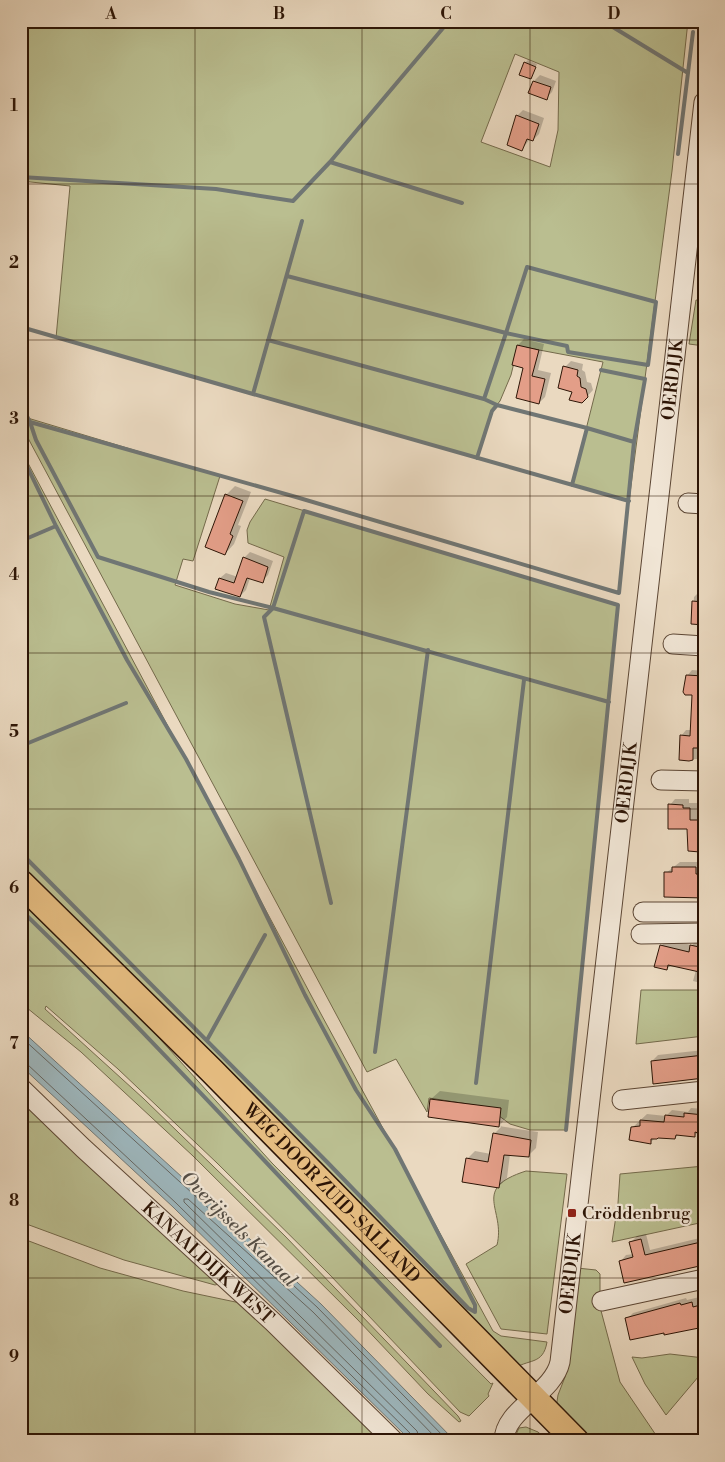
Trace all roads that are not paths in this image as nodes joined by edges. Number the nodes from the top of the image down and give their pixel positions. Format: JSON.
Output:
{"nodes":[{"id":1,"x":704,"y":102,"type":"edge"},
{"id":2,"x":673,"y":644,"type":"dead end"},
{"id":3,"x":704,"y":646,"type":"edge"},
{"id":4,"x":661,"y":780,"type":"dead end"},
{"id":5,"x":704,"y":781,"type":"edge"},
{"id":6,"x":21,"y":883,"type":"edge"},
{"id":7,"x":644,"y":912,"type":"dead end"},
{"id":8,"x":704,"y":912,"type":"edge"},
{"id":9,"x":704,"y":933,"type":"edge"},
{"id":10,"x":641,"y":934,"type":"dead end"},
{"id":11,"x":21,"y":1088,"type":"edge"},
{"id":12,"x":704,"y":1091,"type":"edge"},
{"id":13,"x":622,"y":1100,"type":"dead end"},
{"id":14,"x":704,"y":1279,"type":"edge"},
{"id":15,"x":602,"y":1301,"type":"dead end"},
{"id":16,"x":529,"y":1402,"type":"junction"},
{"id":17,"x":394,"y":1441,"type":"edge"},
{"id":18,"x":504,"y":1441,"type":"edge"},
{"id":19,"x":556,"y":1441,"type":"edge"},
{"id":20,"x":576,"y":1441,"type":"edge"}],
"edges":[{"from":1,"to":16,"type":"street","name":"OERDIJK"},
{"from":2,"to":3,"type":"street"},
{"from":4,"to":5,"type":"street"},
{"from":6,"to":16,"type":"main road","name":"WEG DOOR ZUID-SALLAND"},
{"from":7,"to":8,"type":"street"},
{"from":9,"to":10,"type":"street"},
{"from":11,"to":17,"type":"street","name":"KANAALDIJK WEST"},
{"from":12,"to":13,"type":"street"},
{"from":14,"to":15,"type":"street"},
{"from":16,"to":18,"type":"street","name":"OERDIJK"},
{"from":16,"to":19,"type":"main road","name":"WEG DOOR ZUID-SALLAND"},
{"from":16,"to":20,"type":"main road","name":"WEG DOOR ZUID-SALLAND"}]}
